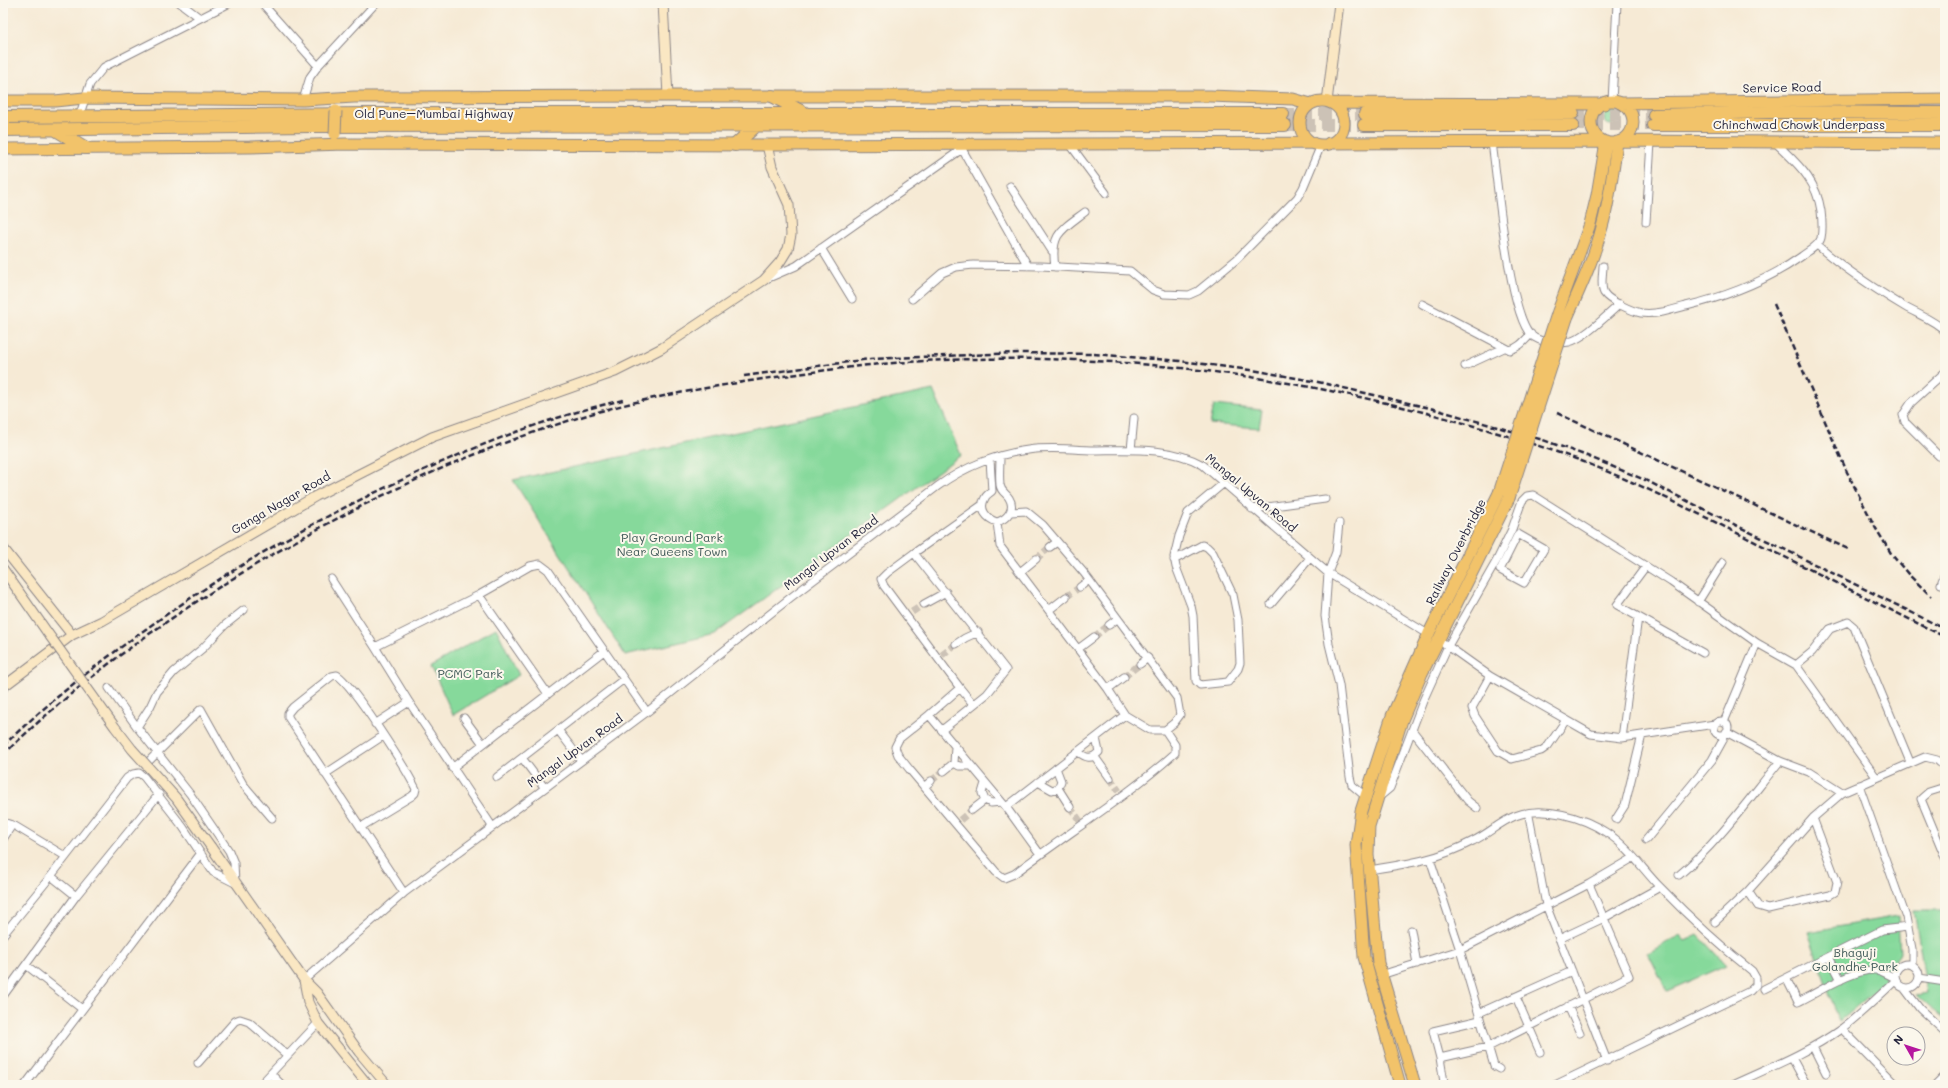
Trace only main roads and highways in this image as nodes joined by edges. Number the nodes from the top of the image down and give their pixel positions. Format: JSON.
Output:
{"nodes":[{"id":1,"x":663,"y":3,"type":"edge"},
{"id":2,"x":1339,"y":3,"type":"edge"},
{"id":3,"x":668,"y":96,"type":"junction"},
{"id":4,"x":772,"y":96,"type":"junction"},
{"id":5,"x":337,"y":98,"type":"junction"},
{"id":6,"x":1945,"y":99,"type":"edge"},
{"id":7,"x":3,"y":101,"type":"edge"},
{"id":8,"x":1329,"y":102,"type":"junction"},
{"id":9,"x":1612,"y":103,"type":"junction"},
{"id":10,"x":1311,"y":104,"type":"junction"},
{"id":11,"x":807,"y":113,"type":"junction"},
{"id":12,"x":1945,"y":113,"type":"edge"},
{"id":13,"x":3,"y":117,"type":"edge"},
{"id":14,"x":1573,"y":119,"type":"tunnel mouth"},
{"id":15,"x":1364,"y":120,"type":"tunnel mouth"},
{"id":16,"x":1945,"y":125,"type":"edge"},
{"id":17,"x":757,"y":126,"type":"junction"},
{"id":18,"x":3,"y":130,"type":"edge"},
{"id":19,"x":55,"y":130,"type":"junction"},
{"id":20,"x":334,"y":139,"type":"junction"},
{"id":21,"x":1612,"y":142,"type":"junction"},
{"id":22,"x":1945,"y":143,"type":"edge"},
{"id":23,"x":1321,"y":144,"type":"junction"},
{"id":24,"x":735,"y":145,"type":"junction"},
{"id":25,"x":767,"y":145,"type":"junction"},
{"id":26,"x":86,"y":148,"type":"junction"},
{"id":27,"x":3,"y":149,"type":"edge"},
{"id":28,"x":3,"y":548,"type":"edge"},
{"id":29,"x":3,"y":569,"type":"edge"},
{"id":30,"x":72,"y":635,"type":"junction"},
{"id":31,"x":3,"y":687,"type":"edge"},
{"id":32,"x":1371,"y":798,"type":"junction"},
{"id":33,"x":304,"y":980,"type":"junction"},
{"id":34,"x":368,"y":1085,"type":"edge"},
{"id":35,"x":387,"y":1085,"type":"edge"},
{"id":36,"x":1400,"y":1085,"type":"edge"},
{"id":37,"x":1415,"y":1085,"type":"edge"}],
"edges":[{"from":1,"to":3,"type":"main road"},
{"from":2,"to":8,"type":"main road"},
{"from":3,"to":4,"type":"main road"},
{"from":3,"to":5,"type":"main road"},
{"from":4,"to":10,"type":"main road"},
{"from":4,"to":11,"type":"highway"},
{"from":5,"to":7,"type":"main road"},
{"from":5,"to":20,"type":"main road","bridge":true},
{"from":6,"to":9,"type":"main road","name":"Service Road"},
{"from":8,"to":9,"type":"main road","name":"Service Road"},
{"from":8,"to":10,"type":"main road"},
{"from":8,"to":23,"type":"main road"},
{"from":9,"to":21,"type":"main road"},
{"from":9,"to":21,"type":"main road"},
{"from":10,"to":23,"type":"main road"},
{"from":11,"to":13,"type":"highway","name":"Old Pune–Mumbai Highway"},
{"from":11,"to":17,"type":"highway","name":"Old Pune–Mumbai Highway"},
{"from":12,"to":16,"type":"highway","name":"Chinchwad Chowk Underpass"},
{"from":14,"to":15,"type":"highway"},
{"from":17,"to":19,"type":"highway","name":"Old Pune–Mumbai Highway"},
{"from":17,"to":24,"type":"highway"},
{"from":18,"to":19,"type":"highway","name":"Old Pune–Mumbai Highway"},
{"from":19,"to":26,"type":"highway"},
{"from":20,"to":24,"type":"main road"},
{"from":20,"to":26,"type":"main road"},
{"from":21,"to":22,"type":"main road"},
{"from":21,"to":23,"type":"main road"},
{"from":21,"to":32,"type":"main road","name":"Railway Overbridge","bridge":true},
{"from":23,"to":25,"type":"main road"},
{"from":24,"to":25,"type":"main road"},
{"from":25,"to":30,"type":"main road","name":"Ganga Nagar Road"},
{"from":26,"to":27,"type":"main road"},
{"from":28,"to":30,"type":"main road"},
{"from":29,"to":33,"type":"main road","bridge":true},
{"from":30,"to":31,"type":"main road","name":"Ganga Nagar Road"},
{"from":32,"to":36,"type":"main road"},
{"from":32,"to":37,"type":"main road"},
{"from":33,"to":34,"type":"main road"},
{"from":33,"to":35,"type":"main road"}]}
